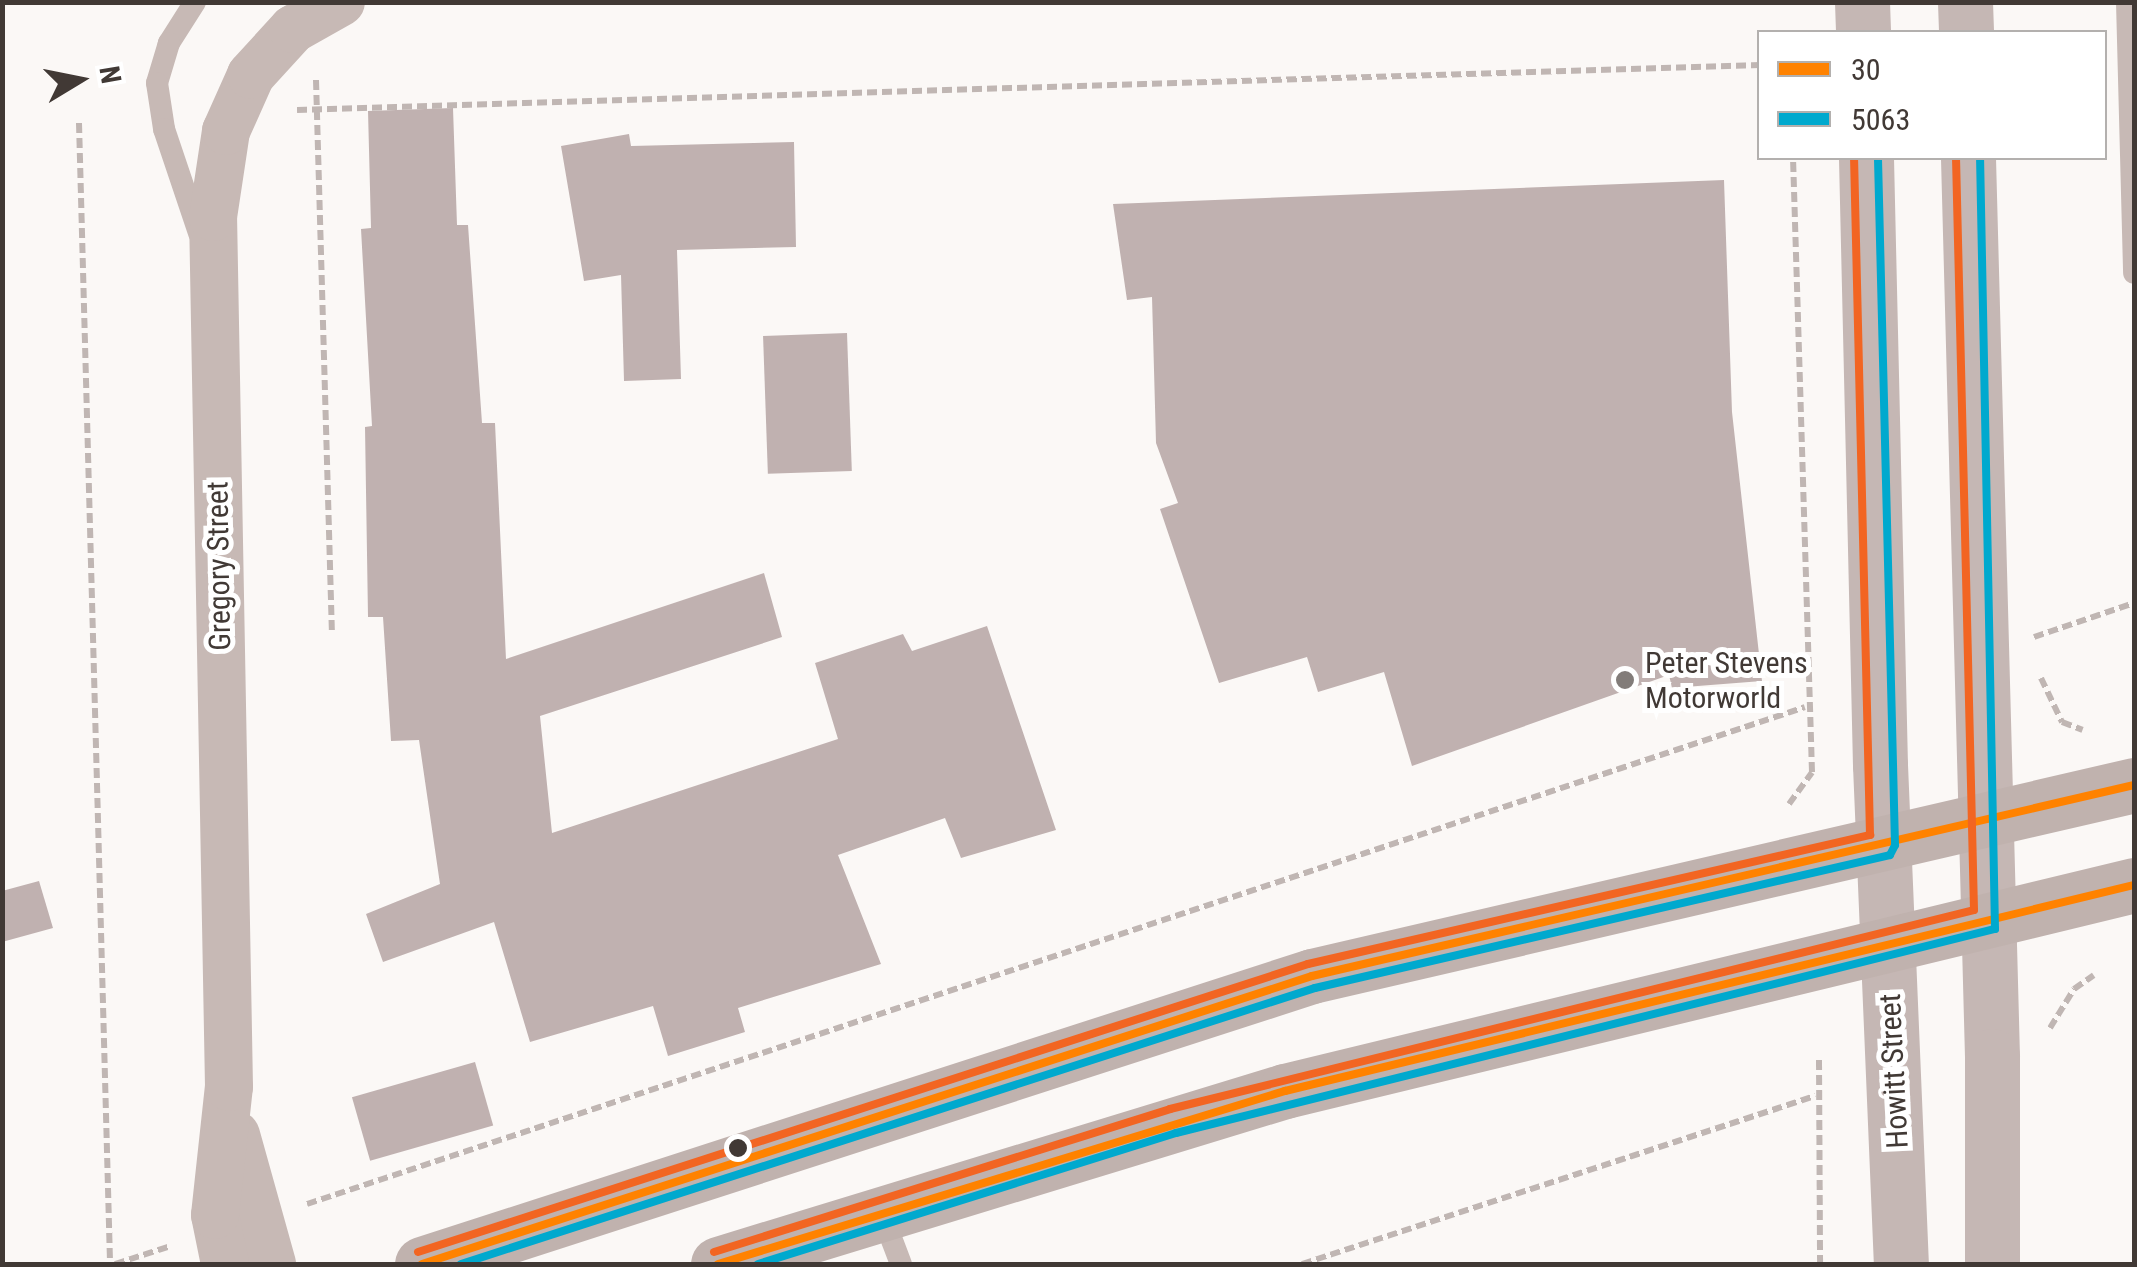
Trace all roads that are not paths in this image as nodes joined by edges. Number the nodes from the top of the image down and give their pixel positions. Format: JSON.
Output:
{"nodes":[{"id":1,"x":196,"y":2,"type":"edge"},
{"id":2,"x":341,"y":2,"type":"edge"},
{"id":3,"x":1862,"y":2,"type":"edge"},
{"id":4,"x":1965,"y":2,"type":"edge"},
{"id":5,"x":2127,"y":2,"type":"edge"},
{"id":6,"x":1863,"y":30,"type":"edge"},
{"id":7,"x":1966,"y":30,"type":"edge"},
{"id":8,"x":1866,"y":160,"type":"edge"},
{"id":9,"x":1968,"y":160,"type":"edge"},
{"id":10,"x":2134,"y":274,"type":"edge"},
{"id":11,"x":214,"y":281,"type":"junction"},
{"id":12,"x":2134,"y":785,"type":"edge"},
{"id":13,"x":1982,"y":818,"type":"junction"},
{"id":14,"x":1883,"y":844,"type":"junction"},
{"id":15,"x":2134,"y":885,"type":"edge"},
{"id":16,"x":1988,"y":920,"type":"junction"},
{"id":17,"x":1886,"y":946,"type":"junction"},
{"id":18,"x":882,"y":1214,"type":"junction"},
{"id":19,"x":233,"y":1238,"type":"edge"},
{"id":20,"x":272,"y":1264,"type":"edge"},
{"id":21,"x":422,"y":1264,"type":"edge"},
{"id":22,"x":718,"y":1264,"type":"edge"},
{"id":23,"x":901,"y":1264,"type":"edge"},
{"id":24,"x":1901,"y":1264,"type":"edge"},
{"id":25,"x":1992,"y":1264,"type":"edge"}],
"edges":[{"from":1,"to":11,"type":"lane"},
{"from":2,"to":11,"type":"street","name":"Gregory Street"},
{"from":3,"to":6,"type":"main road"},
{"from":4,"to":7,"type":"main road"},
{"from":5,"to":10,"type":"lane"},
{"from":8,"to":14,"type":"main road","name":"Howitt Street"},
{"from":9,"to":13,"type":"main road"},
{"from":11,"to":19,"type":"street","name":"Gregory Street"},
{"from":12,"to":13,"type":"highway"},
{"from":13,"to":14,"type":"highway"},
{"from":13,"to":16,"type":"main road"},
{"from":14,"to":17,"type":"main road","name":"Howitt Street"},
{"from":14,"to":21,"type":"highway"},
{"from":15,"to":16,"type":"highway"},
{"from":16,"to":17,"type":"highway"},
{"from":16,"to":25,"type":"main road"},
{"from":17,"to":18,"type":"highway"},
{"from":17,"to":24,"type":"main road","name":"Howitt Street"},
{"from":18,"to":22,"type":"highway"},
{"from":18,"to":23,"type":"lane"},
{"from":19,"to":20,"type":"street","name":"Gregory Street"}]}
